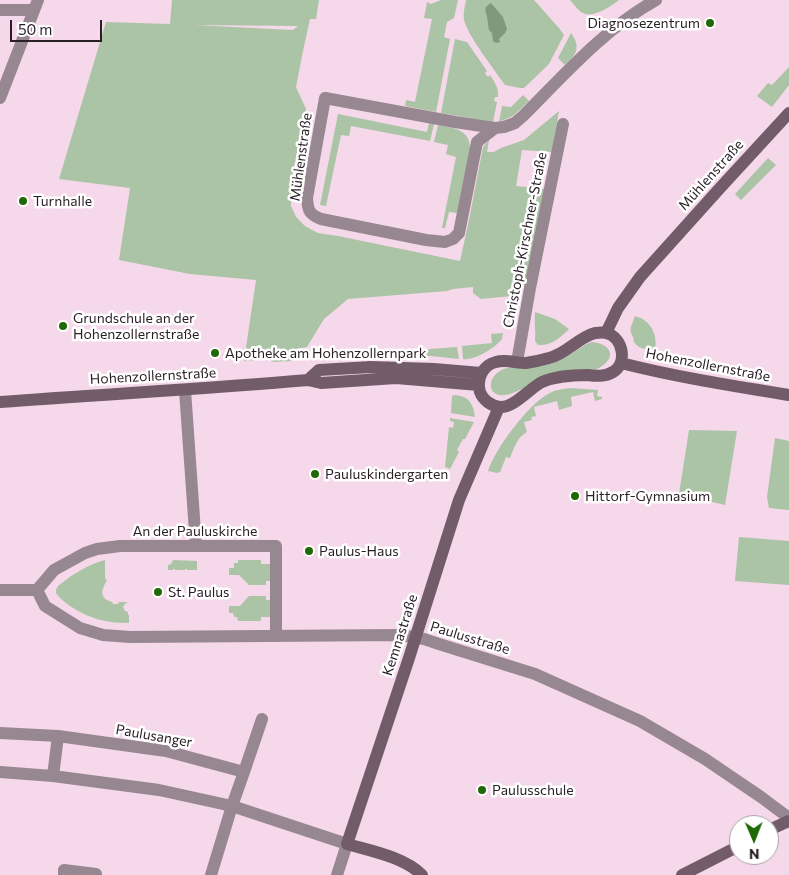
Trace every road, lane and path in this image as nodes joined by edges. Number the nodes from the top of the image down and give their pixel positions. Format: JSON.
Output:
{"nodes":[{"id":1,"x":656,"y":0,"type":"edge"},
{"id":2,"x":36,"y":5,"type":"edge"},
{"id":3,"x":0,"y":10,"type":"edge"},
{"id":4,"x":0,"y":98,"type":"edge"},
{"id":5,"x":789,"y":113,"type":"edge"},
{"id":6,"x":564,"y":124,"type":"dead end"},
{"id":7,"x":495,"y":128,"type":"junction"},
{"id":8,"x":606,"y":333,"type":"junction"},
{"id":9,"x":517,"y":362,"type":"junction"},
{"id":10,"x":621,"y":363,"type":"junction"},
{"id":11,"x":480,"y":379,"type":"junction"},
{"id":12,"x":185,"y":390,"type":"junction"},
{"id":13,"x":789,"y":395,"type":"edge"},
{"id":14,"x":0,"y":402,"type":"edge"},
{"id":15,"x":499,"y":407,"type":"junction"},
{"id":16,"x":196,"y":546,"type":"junction"},
{"id":17,"x":0,"y":590,"type":"edge"},
{"id":18,"x":37,"y":590,"type":"junction"},
{"id":19,"x":276,"y":636,"type":"junction"},
{"id":20,"x":415,"y":638,"type":"junction"},
{"id":21,"x":262,"y":719,"type":"dead end"},
{"id":22,"x":0,"y":733,"type":"edge"},
{"id":23,"x":58,"y":736,"type":"junction"},
{"id":24,"x":0,"y":772,"type":"edge"},
{"id":25,"x":244,"y":772,"type":"junction"},
{"id":26,"x":53,"y":776,"type":"junction"},
{"id":27,"x":232,"y":806,"type":"junction"},
{"id":28,"x":789,"y":819,"type":"edge"},
{"id":29,"x":347,"y":844,"type":"junction"},
{"id":30,"x":729,"y":851,"type":"edge"},
{"id":31,"x":64,"y":875,"type":"edge"},
{"id":32,"x":96,"y":875,"type":"edge"},
{"id":33,"x":211,"y":875,"type":"edge"},
{"id":34,"x":337,"y":875,"type":"edge"},
{"id":35,"x":422,"y":875,"type":"edge"},
{"id":36,"x":682,"y":875,"type":"edge"}],
"edges":[{"from":1,"to":7,"type":"street","name":"Mühlenstraße"},
{"from":2,"to":3,"type":"street"},
{"from":2,"to":4,"type":"street"},
{"from":5,"to":8,"type":"main road","name":"Mühlenstraße"},
{"from":6,"to":9,"type":"street","name":"Christoph-Kirschner-Straße"},
{"from":7,"to":7,"type":"street","name":"Mühlenstraße"},
{"from":8,"to":9,"type":"main road"},
{"from":8,"to":10,"type":"main road"},
{"from":9,"to":11,"type":"main road"},
{"from":10,"to":13,"type":"main road","name":"Hohenzollernstraße"},
{"from":10,"to":15,"type":"main road"},
{"from":11,"to":12,"type":"main road","name":"Hohenzollernstraße"},
{"from":11,"to":15,"type":"main road"},
{"from":12,"to":14,"type":"main road","name":"Hohenzollernstraße"},
{"from":12,"to":16,"type":"street"},
{"from":15,"to":20,"type":"main road","name":"Kemnastraße"},
{"from":16,"to":18,"type":"street","name":"An der Pauluskirche"},
{"from":16,"to":19,"type":"street","name":"An der Pauluskirche"},
{"from":17,"to":18,"type":"street"},
{"from":18,"to":19,"type":"street","name":"Paulusstraße"},
{"from":19,"to":20,"type":"street","name":"Paulusstraße"},
{"from":20,"to":28,"type":"street","name":"Paulusstraße"},
{"from":20,"to":29,"type":"main road","name":"Kemnastraße"},
{"from":21,"to":25,"type":"street"},
{"from":22,"to":23,"type":"street","name":"Paulusanger"},
{"from":23,"to":25,"type":"street","name":"Paulusanger"},
{"from":23,"to":26,"type":"street"},
{"from":24,"to":26,"type":"street"},
{"from":25,"to":27,"type":"street"},
{"from":26,"to":27,"type":"street"},
{"from":27,"to":29,"type":"street"},
{"from":27,"to":33,"type":"street"},
{"from":29,"to":34,"type":"street","name":"Kemnastraße"},
{"from":29,"to":35,"type":"main road"},
{"from":30,"to":36,"type":"main road"},
{"from":31,"to":32,"type":"street"}]}
